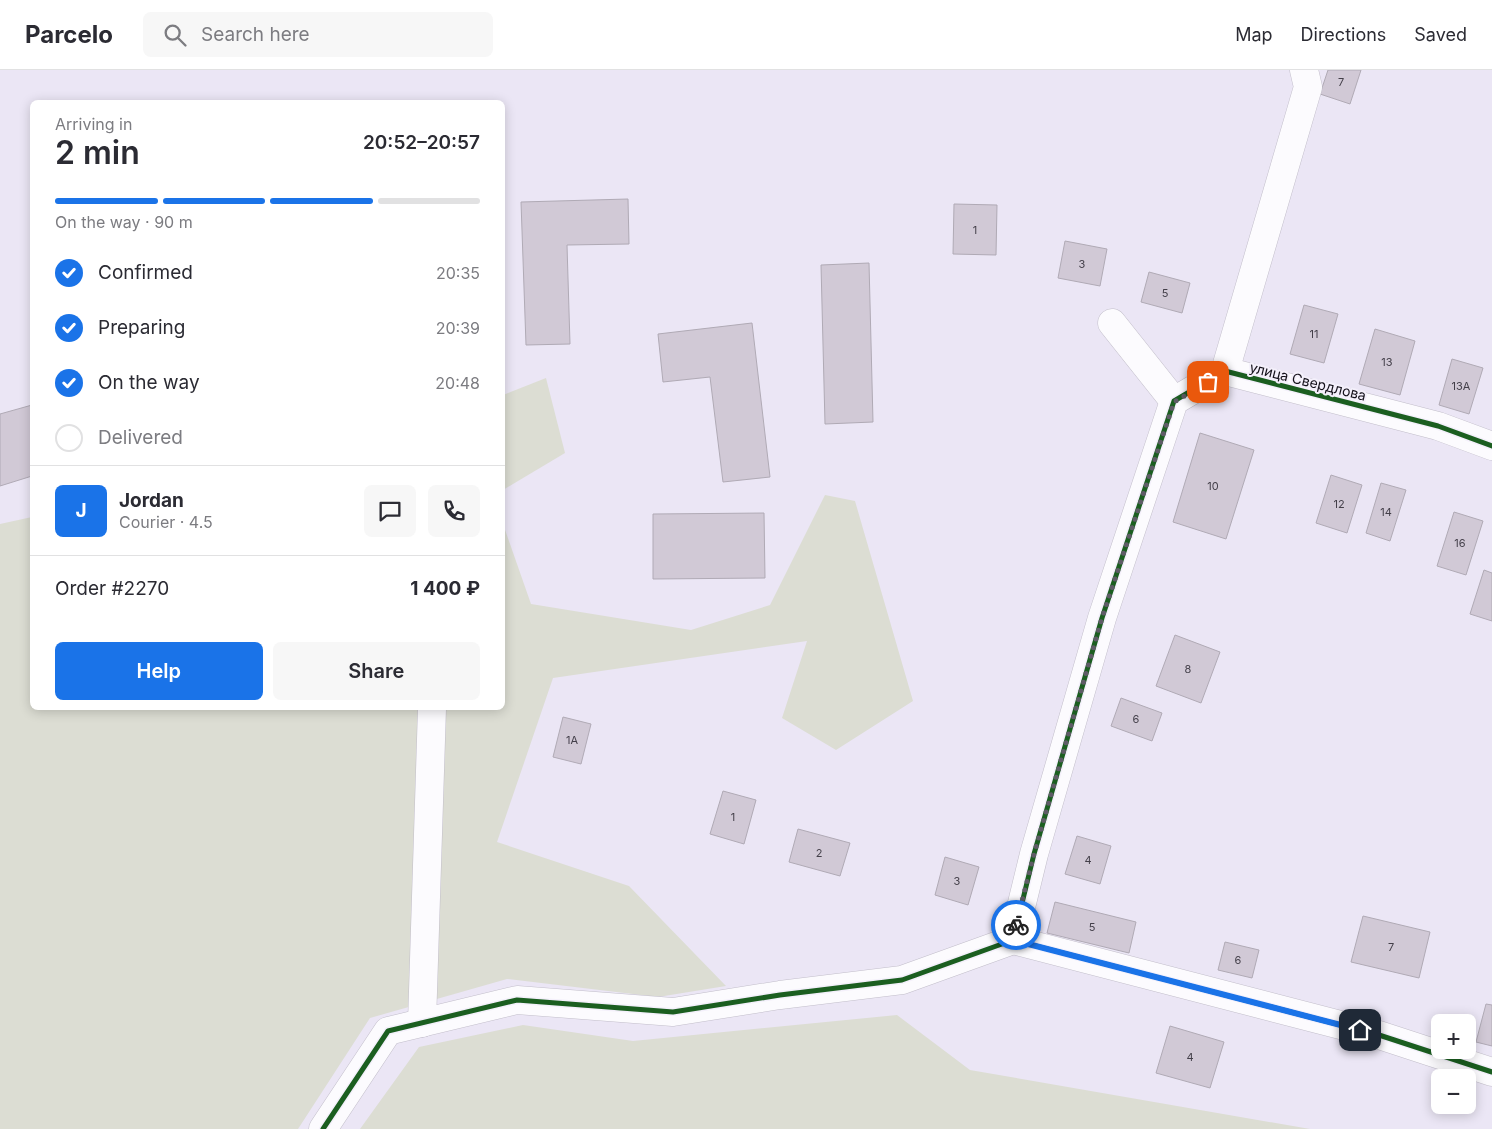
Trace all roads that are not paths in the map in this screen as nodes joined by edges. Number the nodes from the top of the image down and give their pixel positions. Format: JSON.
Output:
{"nodes":[{"id":1,"x":1304,"y":70,"type":"edge"},
{"id":2,"x":1112,"y":323,"type":"dead end"},
{"id":3,"x":1225,"y":372,"type":"junction"},
{"id":4,"x":1174,"y":402,"type":"junction"},
{"id":5,"x":1492,"y":446,"type":"edge"},
{"id":6,"x":432,"y":710,"type":"edge"},
{"id":7,"x":1013,"y":940,"type":"junction"},
{"id":8,"x":422,"y":1023,"type":"junction"},
{"id":9,"x":1492,"y":1072,"type":"edge"},
{"id":10,"x":323,"y":1129,"type":"edge"}],
"edges":[{"from":1,"to":3,"type":"street"},
{"from":2,"to":4,"type":"street"},
{"from":3,"to":4,"type":"street"},
{"from":3,"to":5,"type":"street","name":"улица Свердлова"},
{"from":4,"to":7,"type":"street"},
{"from":6,"to":8,"type":"street"},
{"from":7,"to":8,"type":"street"},
{"from":7,"to":9,"type":"street"},
{"from":8,"to":10,"type":"street"}]}
